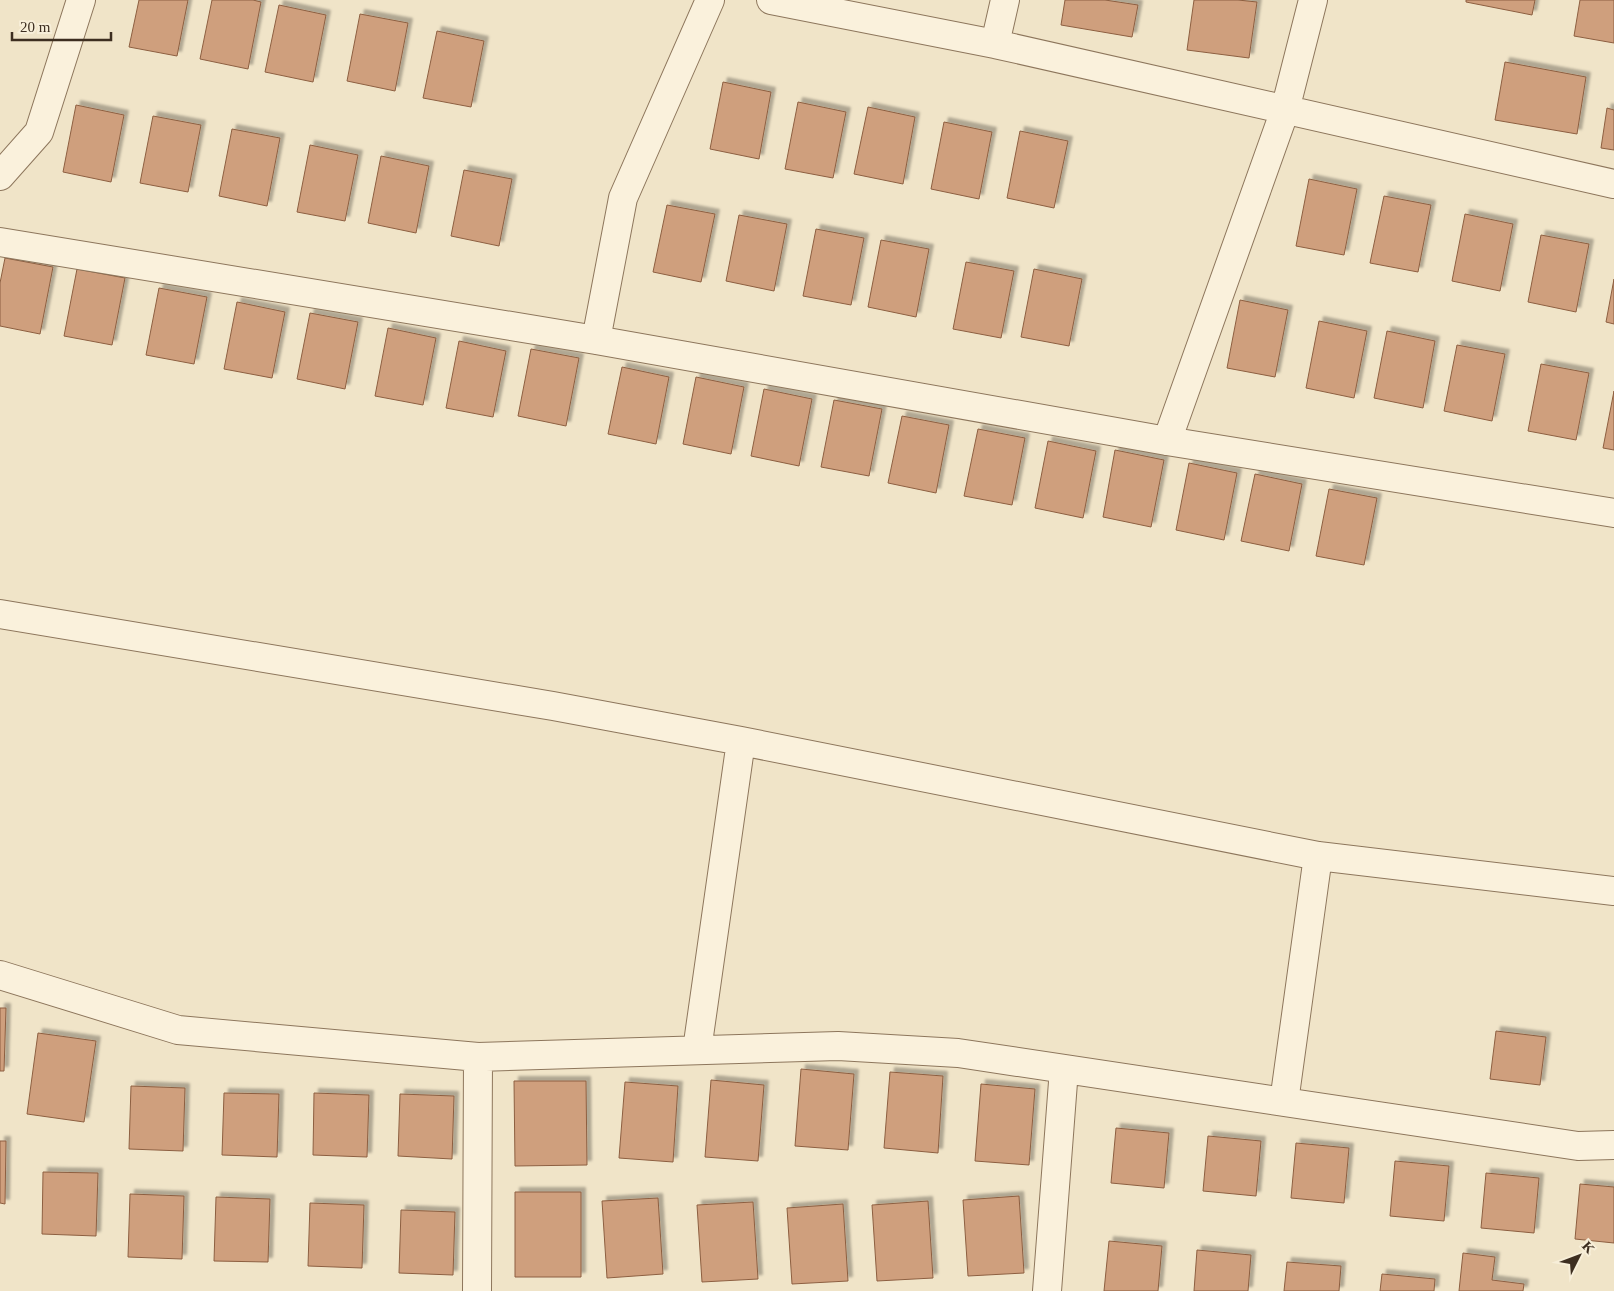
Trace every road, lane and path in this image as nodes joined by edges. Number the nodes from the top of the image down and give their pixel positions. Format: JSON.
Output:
{"nodes":[{"id":1,"x":81,"y":0,"type":"edge"},
{"id":2,"x":710,"y":0,"type":"edge"},
{"id":3,"x":771,"y":0,"type":"edge"},
{"id":4,"x":1005,"y":0,"type":"edge"},
{"id":5,"x":1312,"y":0,"type":"edge"},
{"id":6,"x":995,"y":44,"type":"junction"},
{"id":7,"x":1285,"y":110,"type":"junction"},
{"id":8,"x":0,"y":176,"type":"edge"},
{"id":9,"x":1614,"y":184,"type":"edge"},
{"id":10,"x":0,"y":242,"type":"edge"},
{"id":11,"x":596,"y":340,"type":"junction"},
{"id":12,"x":1167,"y":441,"type":"junction"},
{"id":13,"x":1614,"y":513,"type":"edge"},
{"id":14,"x":0,"y":614,"type":"edge"},
{"id":15,"x":741,"y":741,"type":"junction"},
{"id":16,"x":1318,"y":856,"type":"junction"},
{"id":17,"x":1614,"y":892,"type":"edge"},
{"id":18,"x":0,"y":975,"type":"edge"},
{"id":19,"x":697,"y":1050,"type":"junction"},
{"id":20,"x":478,"y":1057,"type":"junction"},
{"id":21,"x":1064,"y":1069,"type":"junction"},
{"id":22,"x":1284,"y":1102,"type":"junction"},
{"id":23,"x":1614,"y":1145,"type":"edge"},
{"id":24,"x":477,"y":1291,"type":"edge"},
{"id":25,"x":1047,"y":1291,"type":"edge"}],
"edges":[{"from":1,"to":8,"type":"street"},
{"from":2,"to":11,"type":"street"},
{"from":3,"to":6,"type":"street"},
{"from":4,"to":6,"type":"street"},
{"from":5,"to":7,"type":"street"},
{"from":6,"to":7,"type":"street"},
{"from":7,"to":9,"type":"street"},
{"from":7,"to":12,"type":"street"},
{"from":10,"to":11,"type":"street"},
{"from":11,"to":12,"type":"street"},
{"from":12,"to":13,"type":"street"},
{"from":14,"to":15,"type":"street"},
{"from":15,"to":16,"type":"street"},
{"from":15,"to":19,"type":"street"},
{"from":16,"to":17,"type":"street"},
{"from":16,"to":22,"type":"street"},
{"from":18,"to":20,"type":"street"},
{"from":19,"to":20,"type":"street"},
{"from":19,"to":21,"type":"street"},
{"from":20,"to":24,"type":"street"},
{"from":21,"to":22,"type":"street"},
{"from":21,"to":25,"type":"street"},
{"from":22,"to":23,"type":"street"}]}
